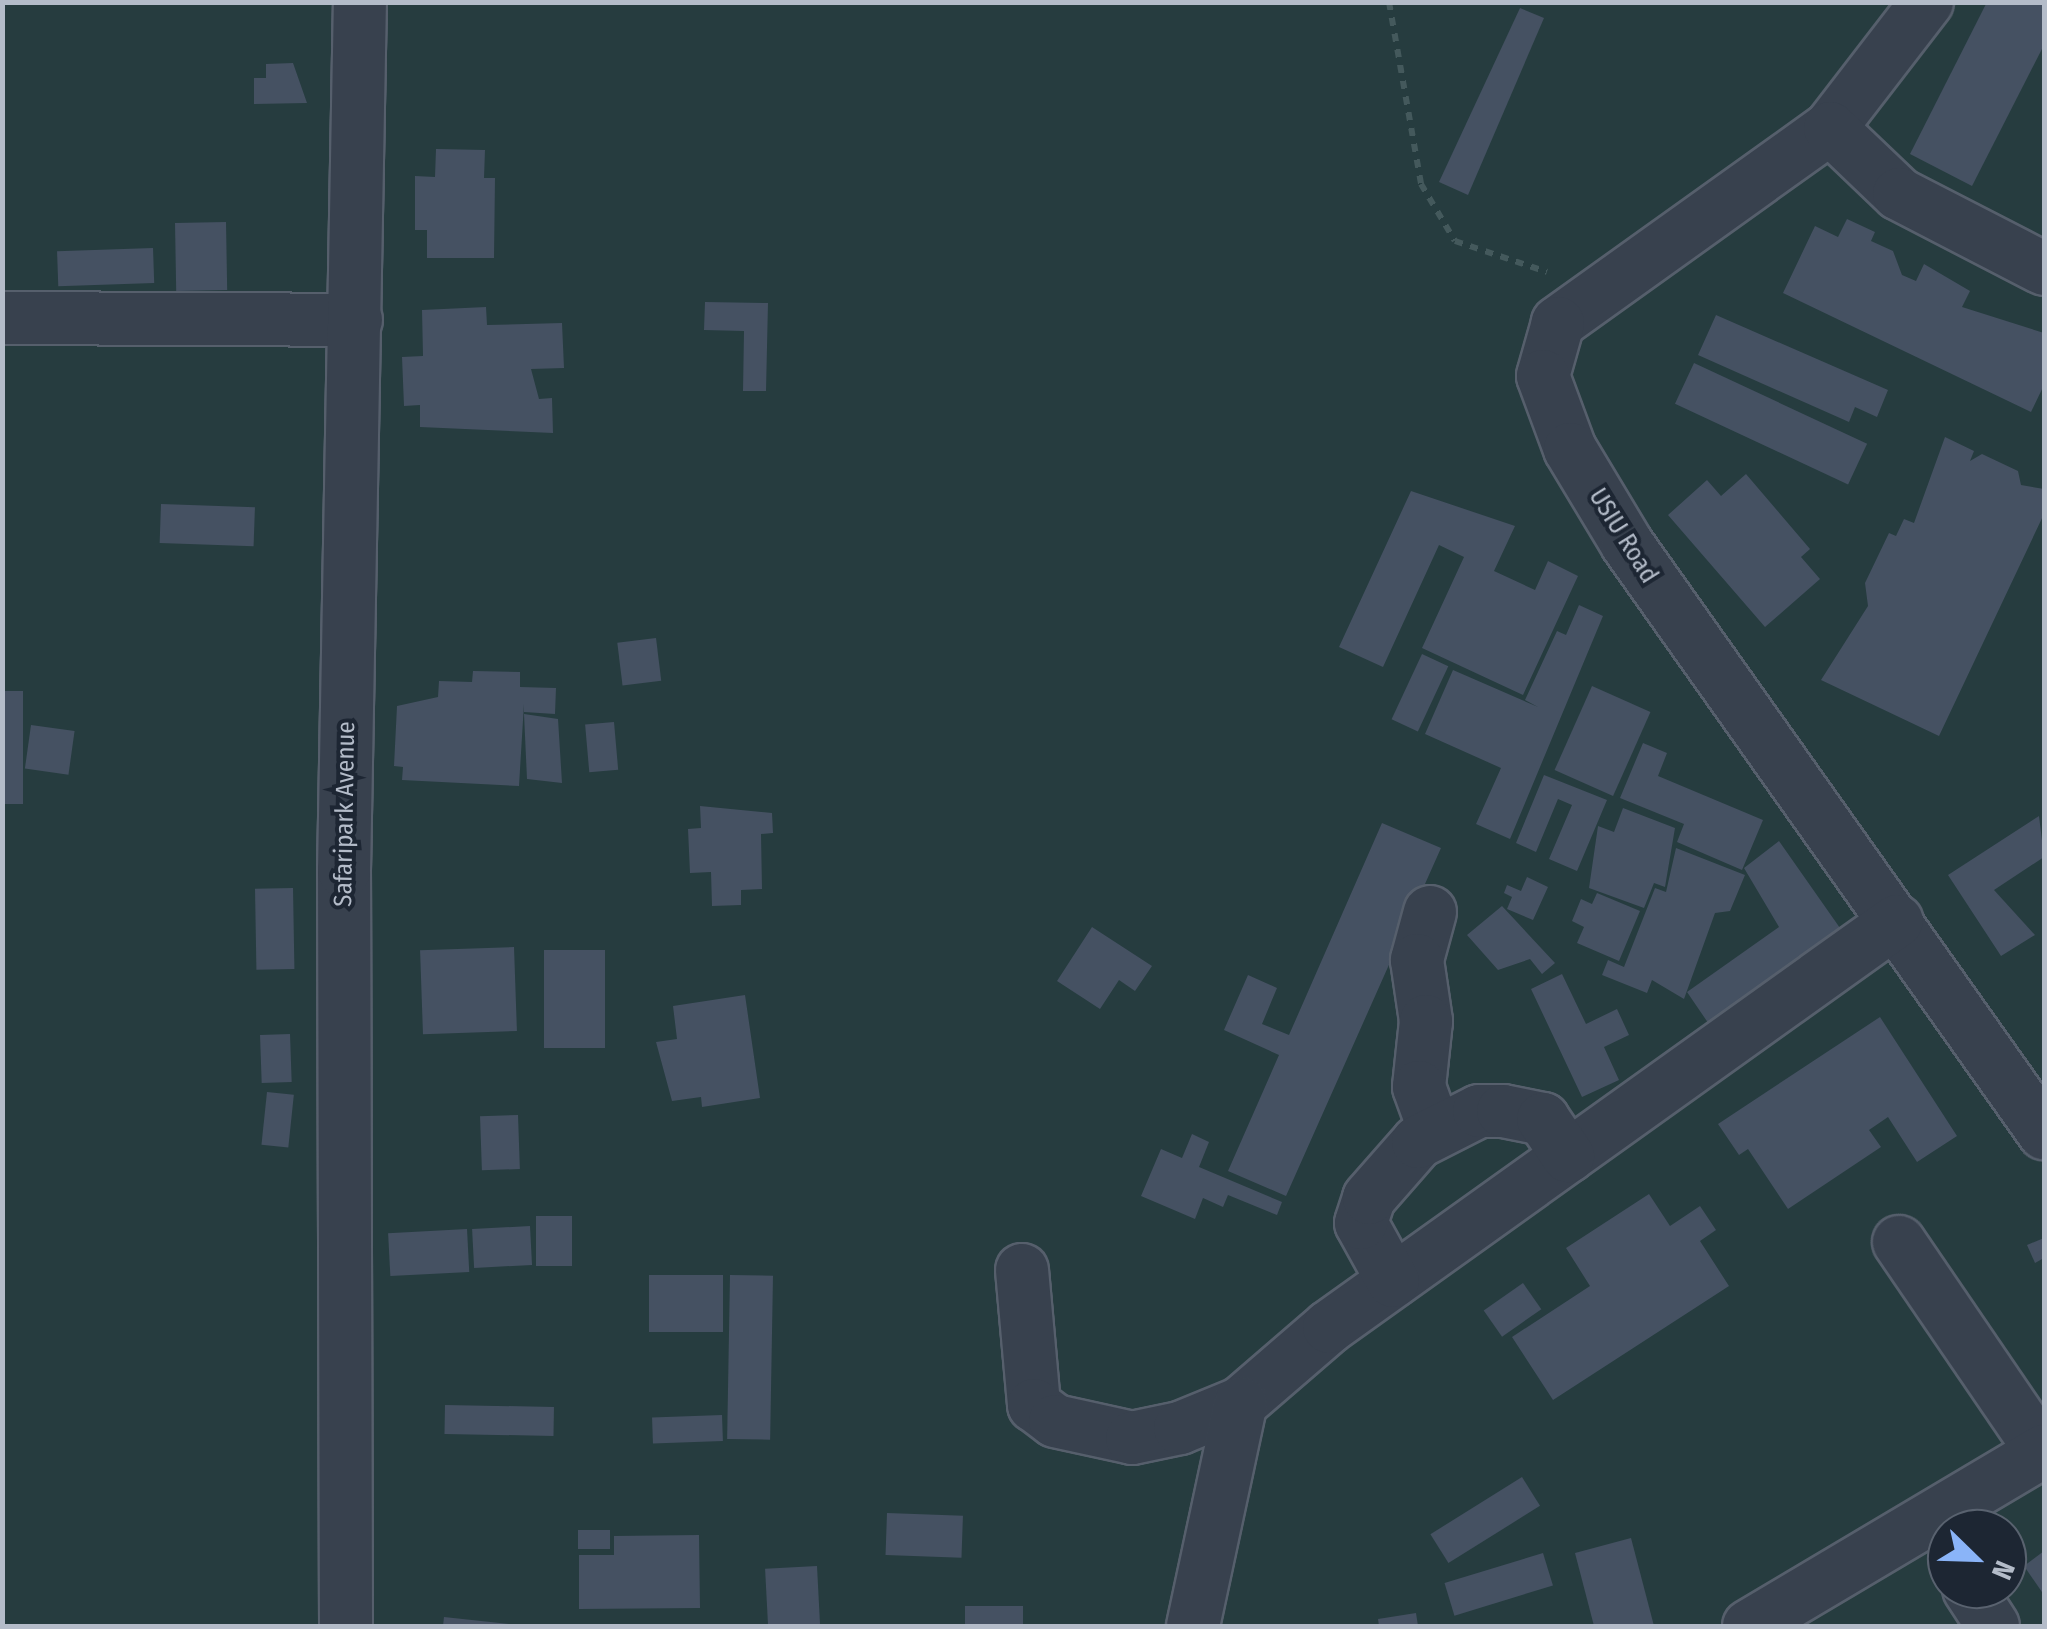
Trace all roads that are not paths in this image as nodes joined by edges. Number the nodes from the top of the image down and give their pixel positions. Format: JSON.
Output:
{"nodes":[{"id":1,"x":360,"y":2,"type":"edge"},
{"id":2,"x":1927,"y":2,"type":"edge"},
{"id":3,"x":1830,"y":128,"type":"junction"},
{"id":4,"x":2044,"y":269,"type":"edge"},
{"id":5,"x":2,"y":318,"type":"edge"},
{"id":6,"x":356,"y":320,"type":"junction"},
{"id":7,"x":1430,"y":912,"type":"dead end"},
{"id":8,"x":1897,"y":921,"type":"junction"},
{"id":9,"x":1435,"y":1131,"type":"junction"},
{"id":10,"x":2044,"y":1133,"type":"edge"},
{"id":11,"x":1568,"y":1156,"type":"junction"},
{"id":12,"x":1900,"y":1242,"type":"dead end"},
{"id":13,"x":1022,"y":1270,"type":"dead end"},
{"id":14,"x":1393,"y":1281,"type":"junction"},
{"id":15,"x":1241,"y":1403,"type":"junction"},
{"id":16,"x":2043,"y":1452,"type":"edge"},
{"id":17,"x":1975,"y":1509,"type":"edge"},
{"id":18,"x":1927,"y":1545,"type":"edge"},
{"id":19,"x":346,"y":1626,"type":"edge"},
{"id":20,"x":1193,"y":1626,"type":"edge"},
{"id":21,"x":1750,"y":1626,"type":"edge"}],
"edges":[{"from":1,"to":6,"type":"street","name":"Safaripark Avenue"},
{"from":2,"to":3,"type":"street","name":"USIU Road"},
{"from":3,"to":4,"type":"street"},
{"from":3,"to":8,"type":"street","name":"USIU Road"},
{"from":5,"to":6,"type":"street"},
{"from":6,"to":19,"type":"street","name":"Safaripark Avenue"},
{"from":7,"to":9,"type":"street"},
{"from":8,"to":10,"type":"street","name":"USIU Road"},
{"from":8,"to":11,"type":"street"},
{"from":9,"to":11,"type":"street"},
{"from":9,"to":14,"type":"street"},
{"from":11,"to":14,"type":"street"},
{"from":12,"to":16,"type":"street"},
{"from":13,"to":15,"type":"street"},
{"from":14,"to":15,"type":"street"},
{"from":15,"to":20,"type":"street"},
{"from":16,"to":17,"type":"street"},
{"from":18,"to":21,"type":"street"}]}
